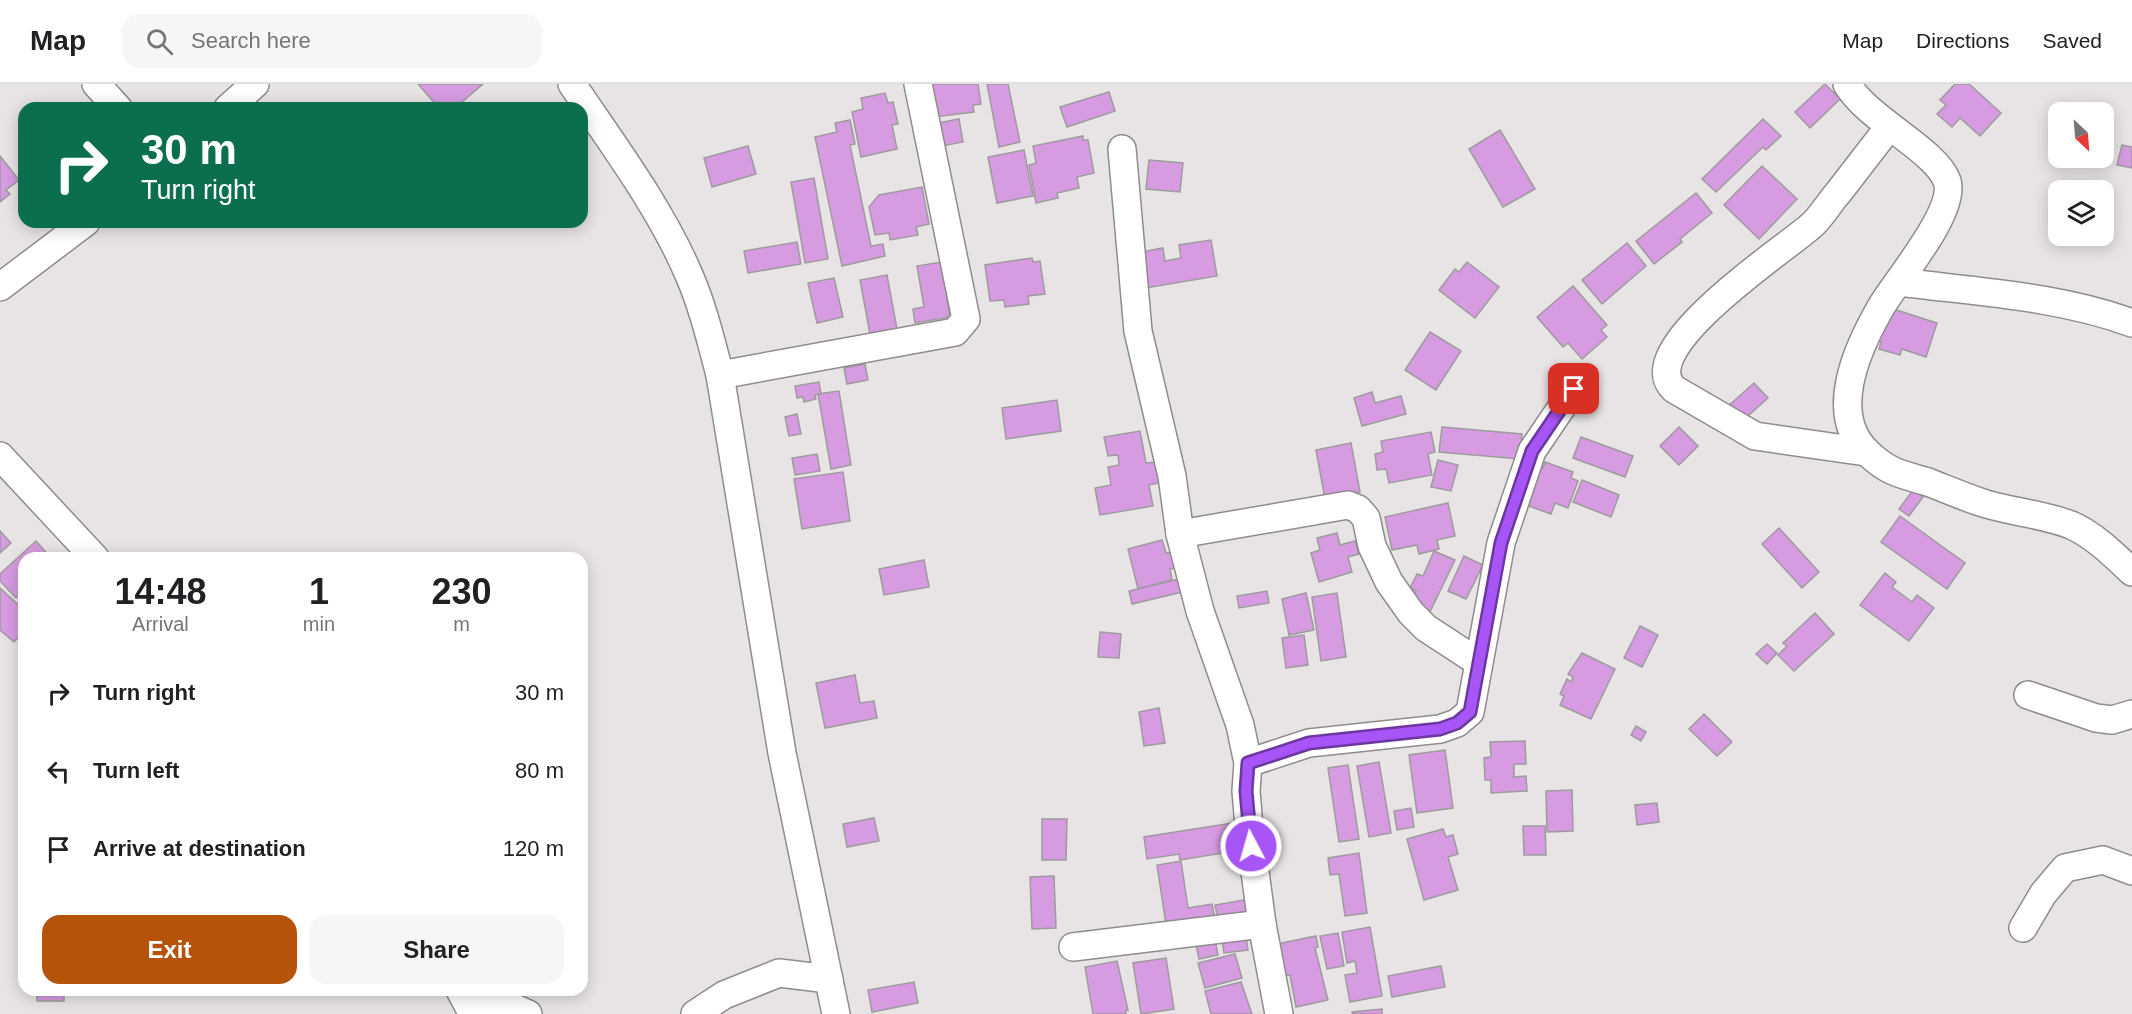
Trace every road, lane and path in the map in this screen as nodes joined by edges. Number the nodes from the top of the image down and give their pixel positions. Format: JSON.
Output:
{"nodes":[{"id":1,"x":96,"y":84,"type":"edge"},
{"id":2,"x":255,"y":84,"type":"edge"},
{"id":3,"x":918,"y":84,"type":"edge"},
{"id":4,"x":1846,"y":84,"type":"edge"},
{"id":5,"x":574,"y":85,"type":"edge"},
{"id":6,"x":112,"y":102,"type":"edge"},
{"id":7,"x":235,"y":102,"type":"edge"},
{"id":8,"x":585,"y":102,"type":"edge"},
{"id":9,"x":588,"y":106,"type":"edge"},
{"id":10,"x":1889,"y":128,"type":"junction"},
{"id":11,"x":1122,"y":149,"type":"dead end"},
{"id":12,"x":78,"y":228,"type":"edge"},
{"id":13,"x":1900,"y":282,"type":"junction"},
{"id":14,"x":0,"y":287,"type":"edge"},
{"id":15,"x":2132,"y":323,"type":"edge"},
{"id":16,"x":720,"y":375,"type":"junction"},
{"id":17,"x":1574,"y":389,"type":"dead end"},
{"id":18,"x":1866,"y":452,"type":"junction"},
{"id":19,"x":0,"y":456,"type":"edge"},
{"id":20,"x":1180,"y":534,"type":"junction"},
{"id":21,"x":89,"y":552,"type":"edge"},
{"id":22,"x":2132,"y":572,"type":"edge"},
{"id":23,"x":1478,"y":662,"type":"junction"},
{"id":24,"x":2028,"y":695,"type":"dead end"},
{"id":25,"x":2132,"y":714,"type":"edge"},
{"id":26,"x":1248,"y":763,"type":"junction"},
{"id":27,"x":2132,"y":871,"type":"edge"},
{"id":28,"x":1262,"y":924,"type":"junction"},
{"id":29,"x":2023,"y":928,"type":"dead end"},
{"id":30,"x":1073,"y":947,"type":"dead end"},
{"id":31,"x":829,"y":979,"type":"junction"},
{"id":32,"x":463,"y":996,"type":"edge"},
{"id":33,"x":528,"y":1014,"type":"edge"},
{"id":34,"x":695,"y":1014,"type":"edge"},
{"id":35,"x":836,"y":1014,"type":"edge"},
{"id":36,"x":1279,"y":1014,"type":"edge"}],
"edges":[{"from":1,"to":6,"type":"street"},
{"from":2,"to":7,"type":"street"},
{"from":3,"to":16,"type":"street"},
{"from":4,"to":10,"type":"street"},
{"from":5,"to":8,"type":"street"},
{"from":9,"to":16,"type":"street"},
{"from":10,"to":13,"type":"street"},
{"from":10,"to":18,"type":"street"},
{"from":11,"to":20,"type":"street"},
{"from":12,"to":14,"type":"street"},
{"from":13,"to":15,"type":"street"},
{"from":13,"to":18,"type":"street"},
{"from":16,"to":31,"type":"street"},
{"from":17,"to":23,"type":"street"},
{"from":18,"to":22,"type":"street"},
{"from":19,"to":21,"type":"street"},
{"from":20,"to":23,"type":"street"},
{"from":20,"to":26,"type":"street"},
{"from":23,"to":26,"type":"street"},
{"from":24,"to":25,"type":"street"},
{"from":26,"to":28,"type":"street"},
{"from":27,"to":29,"type":"street"},
{"from":28,"to":30,"type":"street"},
{"from":28,"to":36,"type":"street"},
{"from":31,"to":34,"type":"street"},
{"from":31,"to":35,"type":"street"},
{"from":32,"to":33,"type":"street"}]}
